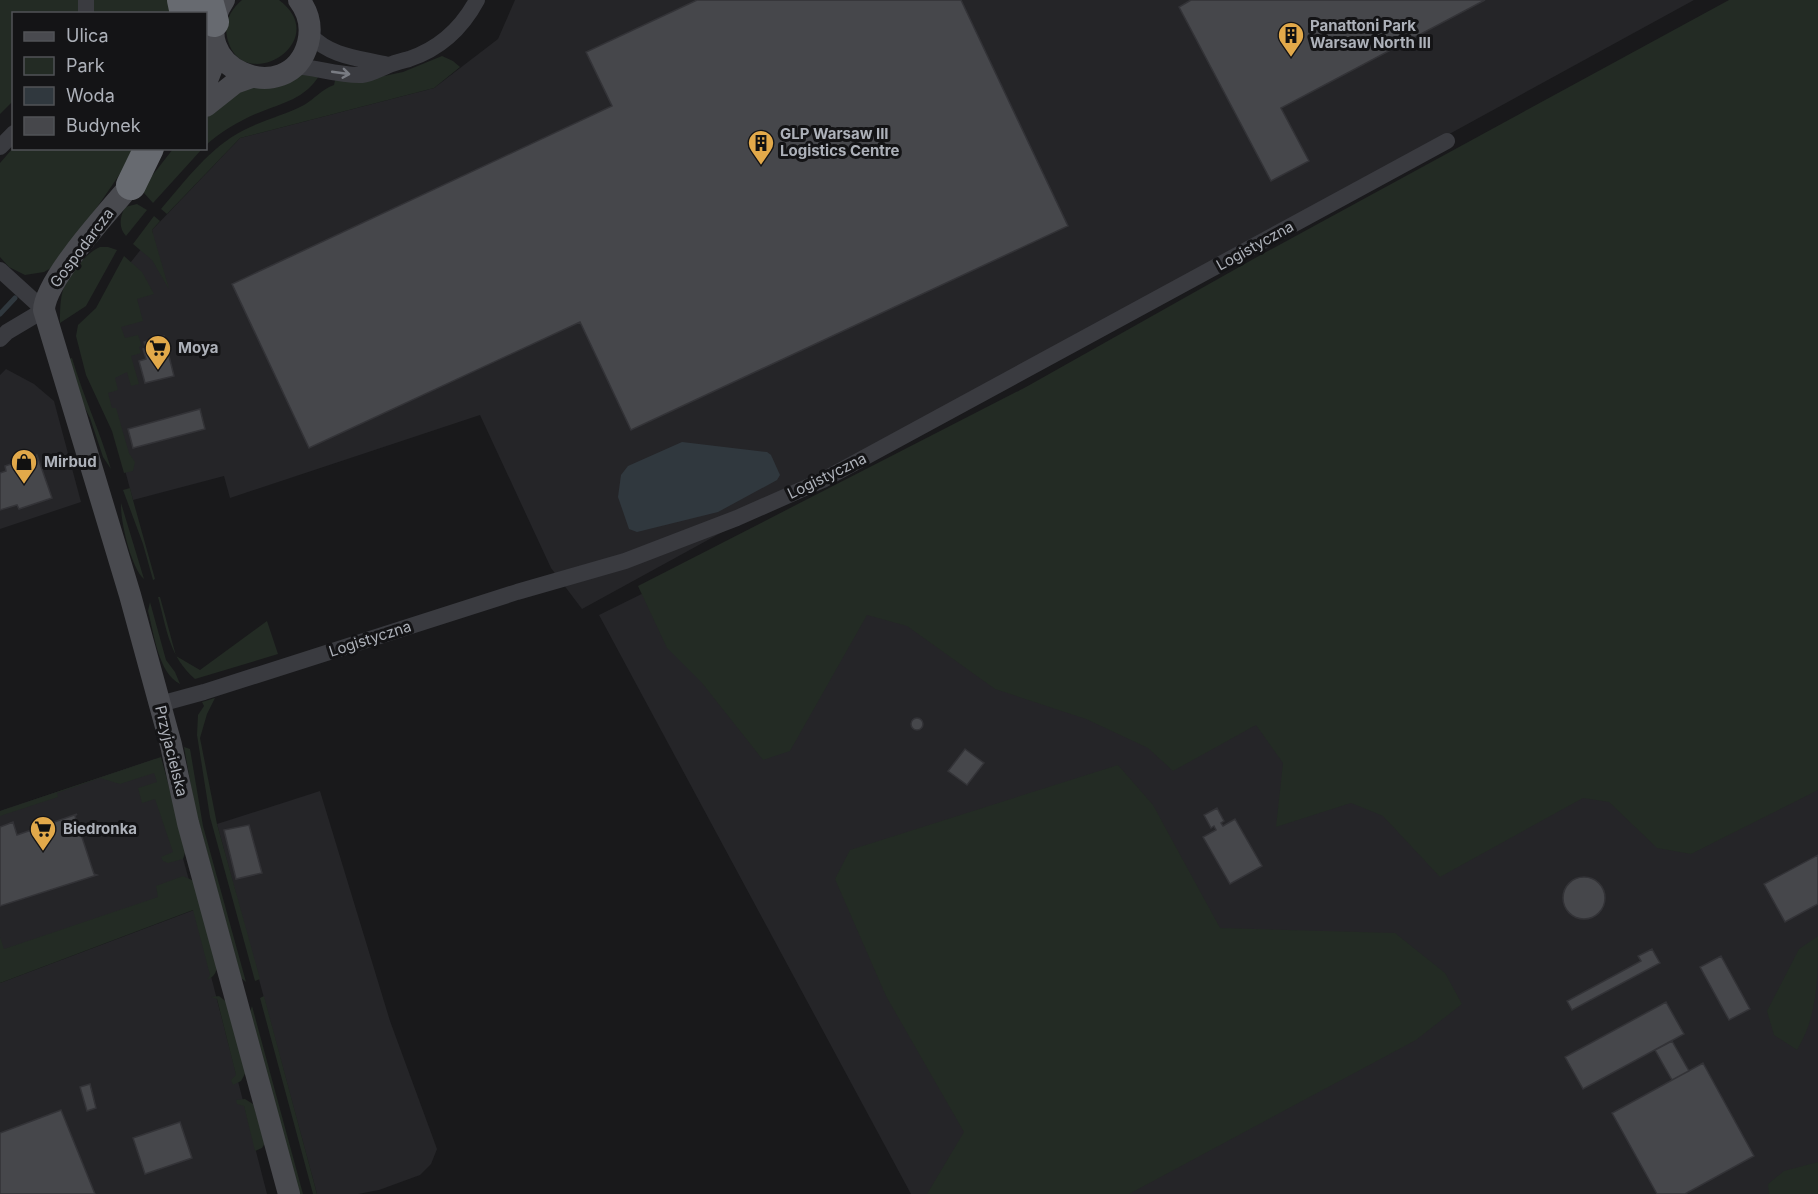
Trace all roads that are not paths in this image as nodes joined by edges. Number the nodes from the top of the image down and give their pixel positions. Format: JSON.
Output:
{"nodes":[{"id":1,"x":477,"y":0,"type":"edge"},
{"id":2,"x":302,"y":2,"type":"edge"},
{"id":3,"x":216,"y":17,"type":"edge"},
{"id":4,"x":310,"y":35,"type":"junction"},
{"id":5,"x":388,"y":65,"type":"junction"},
{"id":6,"x":293,"y":66,"type":"junction"},
{"id":7,"x":252,"y":77,"type":"junction"},
{"id":8,"x":207,"y":80,"type":"edge"},
{"id":9,"x":207,"y":105,"type":"edge"},
{"id":10,"x":12,"y":136,"type":"edge"},
{"id":11,"x":1447,"y":141,"type":"dead end"},
{"id":12,"x":0,"y":147,"type":"edge"},
{"id":13,"x":148,"y":150,"type":"edge"},
{"id":14,"x":159,"y":150,"type":"edge"},
{"id":15,"x":132,"y":185,"type":"junction"},
{"id":16,"x":0,"y":270,"type":"edge"},
{"id":17,"x":44,"y":310,"type":"junction"},
{"id":18,"x":0,"y":339,"type":"edge"},
{"id":19,"x":160,"y":704,"type":"junction"},
{"id":20,"x":290,"y":1194,"type":"edge"}],
"edges":[{"from":1,"to":5,"type":"street"},
{"from":2,"to":4,"type":"street"},
{"from":3,"to":7,"type":"street"},
{"from":3,"to":8,"type":"street"},
{"from":4,"to":5,"type":"street"},
{"from":4,"to":6,"type":"street"},
{"from":6,"to":5,"type":"street","one_way":true},
{"from":6,"to":7,"type":"street"},
{"from":7,"to":9,"type":"street"},
{"from":10,"to":12,"type":"street"},
{"from":11,"to":19,"type":"street","name":"Logistyczna"},
{"from":13,"to":15,"type":"highway"},
{"from":14,"to":15,"type":"street","name":"Gospodarcza"},
{"from":15,"to":17,"type":"street","name":"Gospodarcza"},
{"from":16,"to":17,"type":"street"},
{"from":17,"to":18,"type":"street"},
{"from":17,"to":19,"type":"street","name":"Przyjacielska"},
{"from":19,"to":20,"type":"street","name":"Przyjacielska"}]}
